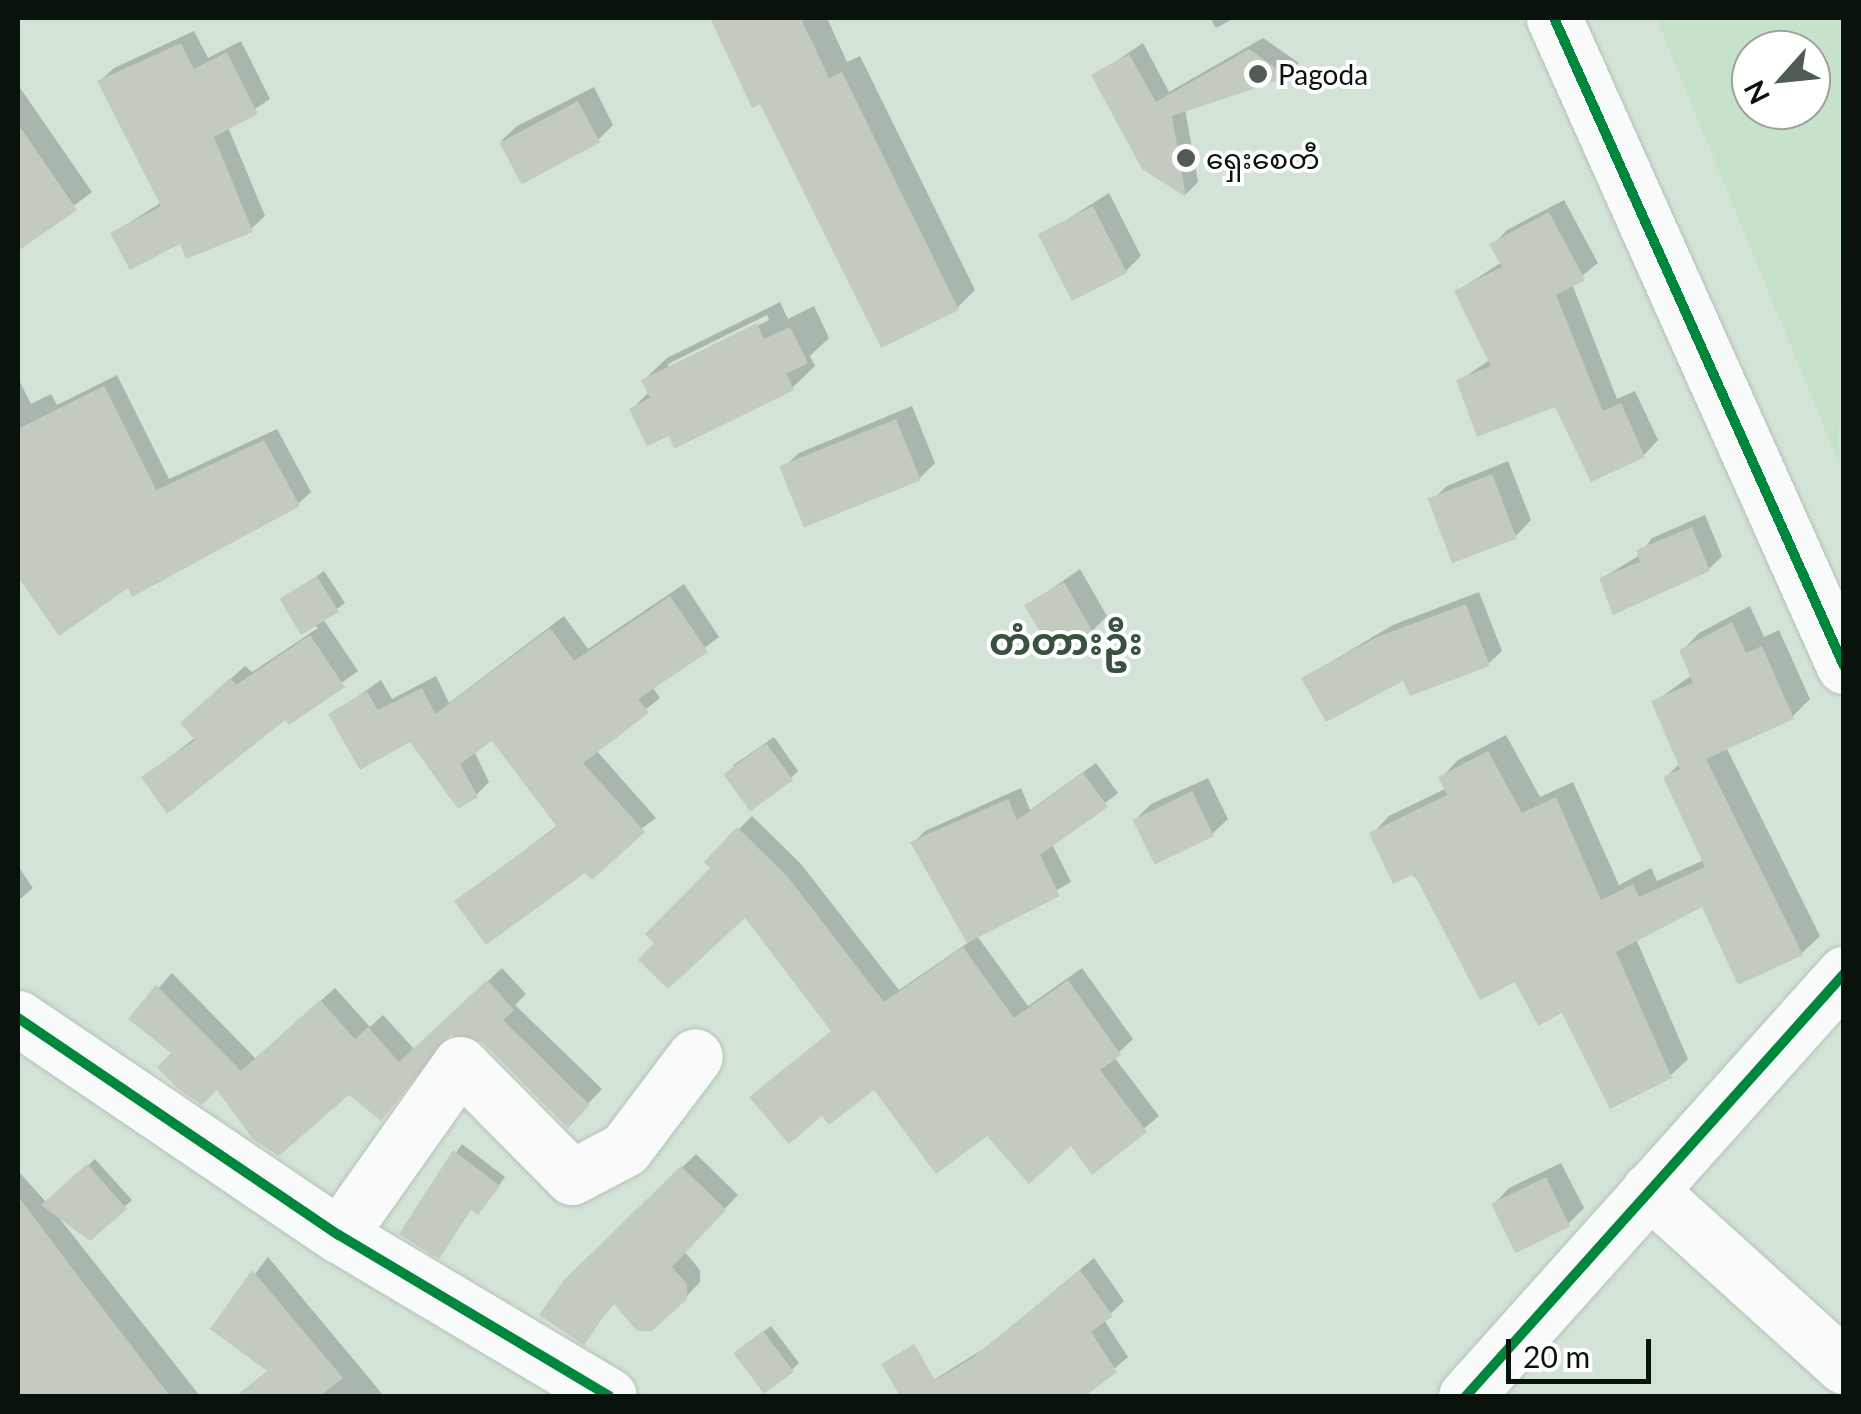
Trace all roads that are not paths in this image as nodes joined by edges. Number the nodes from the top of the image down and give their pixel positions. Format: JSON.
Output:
{"nodes":[{"id":1,"x":1554,"y":18,"type":"edge"},
{"id":2,"x":1844,"y":666,"type":"edge"},
{"id":3,"x":1844,"y":974,"type":"edge"},
{"id":4,"x":18,"y":1018,"type":"edge"},
{"id":5,"x":695,"y":1056,"type":"dead end"},
{"id":6,"x":1649,"y":1190,"type":"junction"},
{"id":7,"x":339,"y":1235,"type":"junction"},
{"id":8,"x":1844,"y":1366,"type":"edge"},
{"id":9,"x":610,"y":1396,"type":"edge"},
{"id":10,"x":1466,"y":1396,"type":"edge"}],
"edges":[{"from":1,"to":2,"type":"street"},
{"from":3,"to":6,"type":"street"},
{"from":4,"to":7,"type":"street"},
{"from":5,"to":7,"type":"street"},
{"from":6,"to":8,"type":"street"},
{"from":6,"to":10,"type":"street"},
{"from":7,"to":9,"type":"street"}]}
